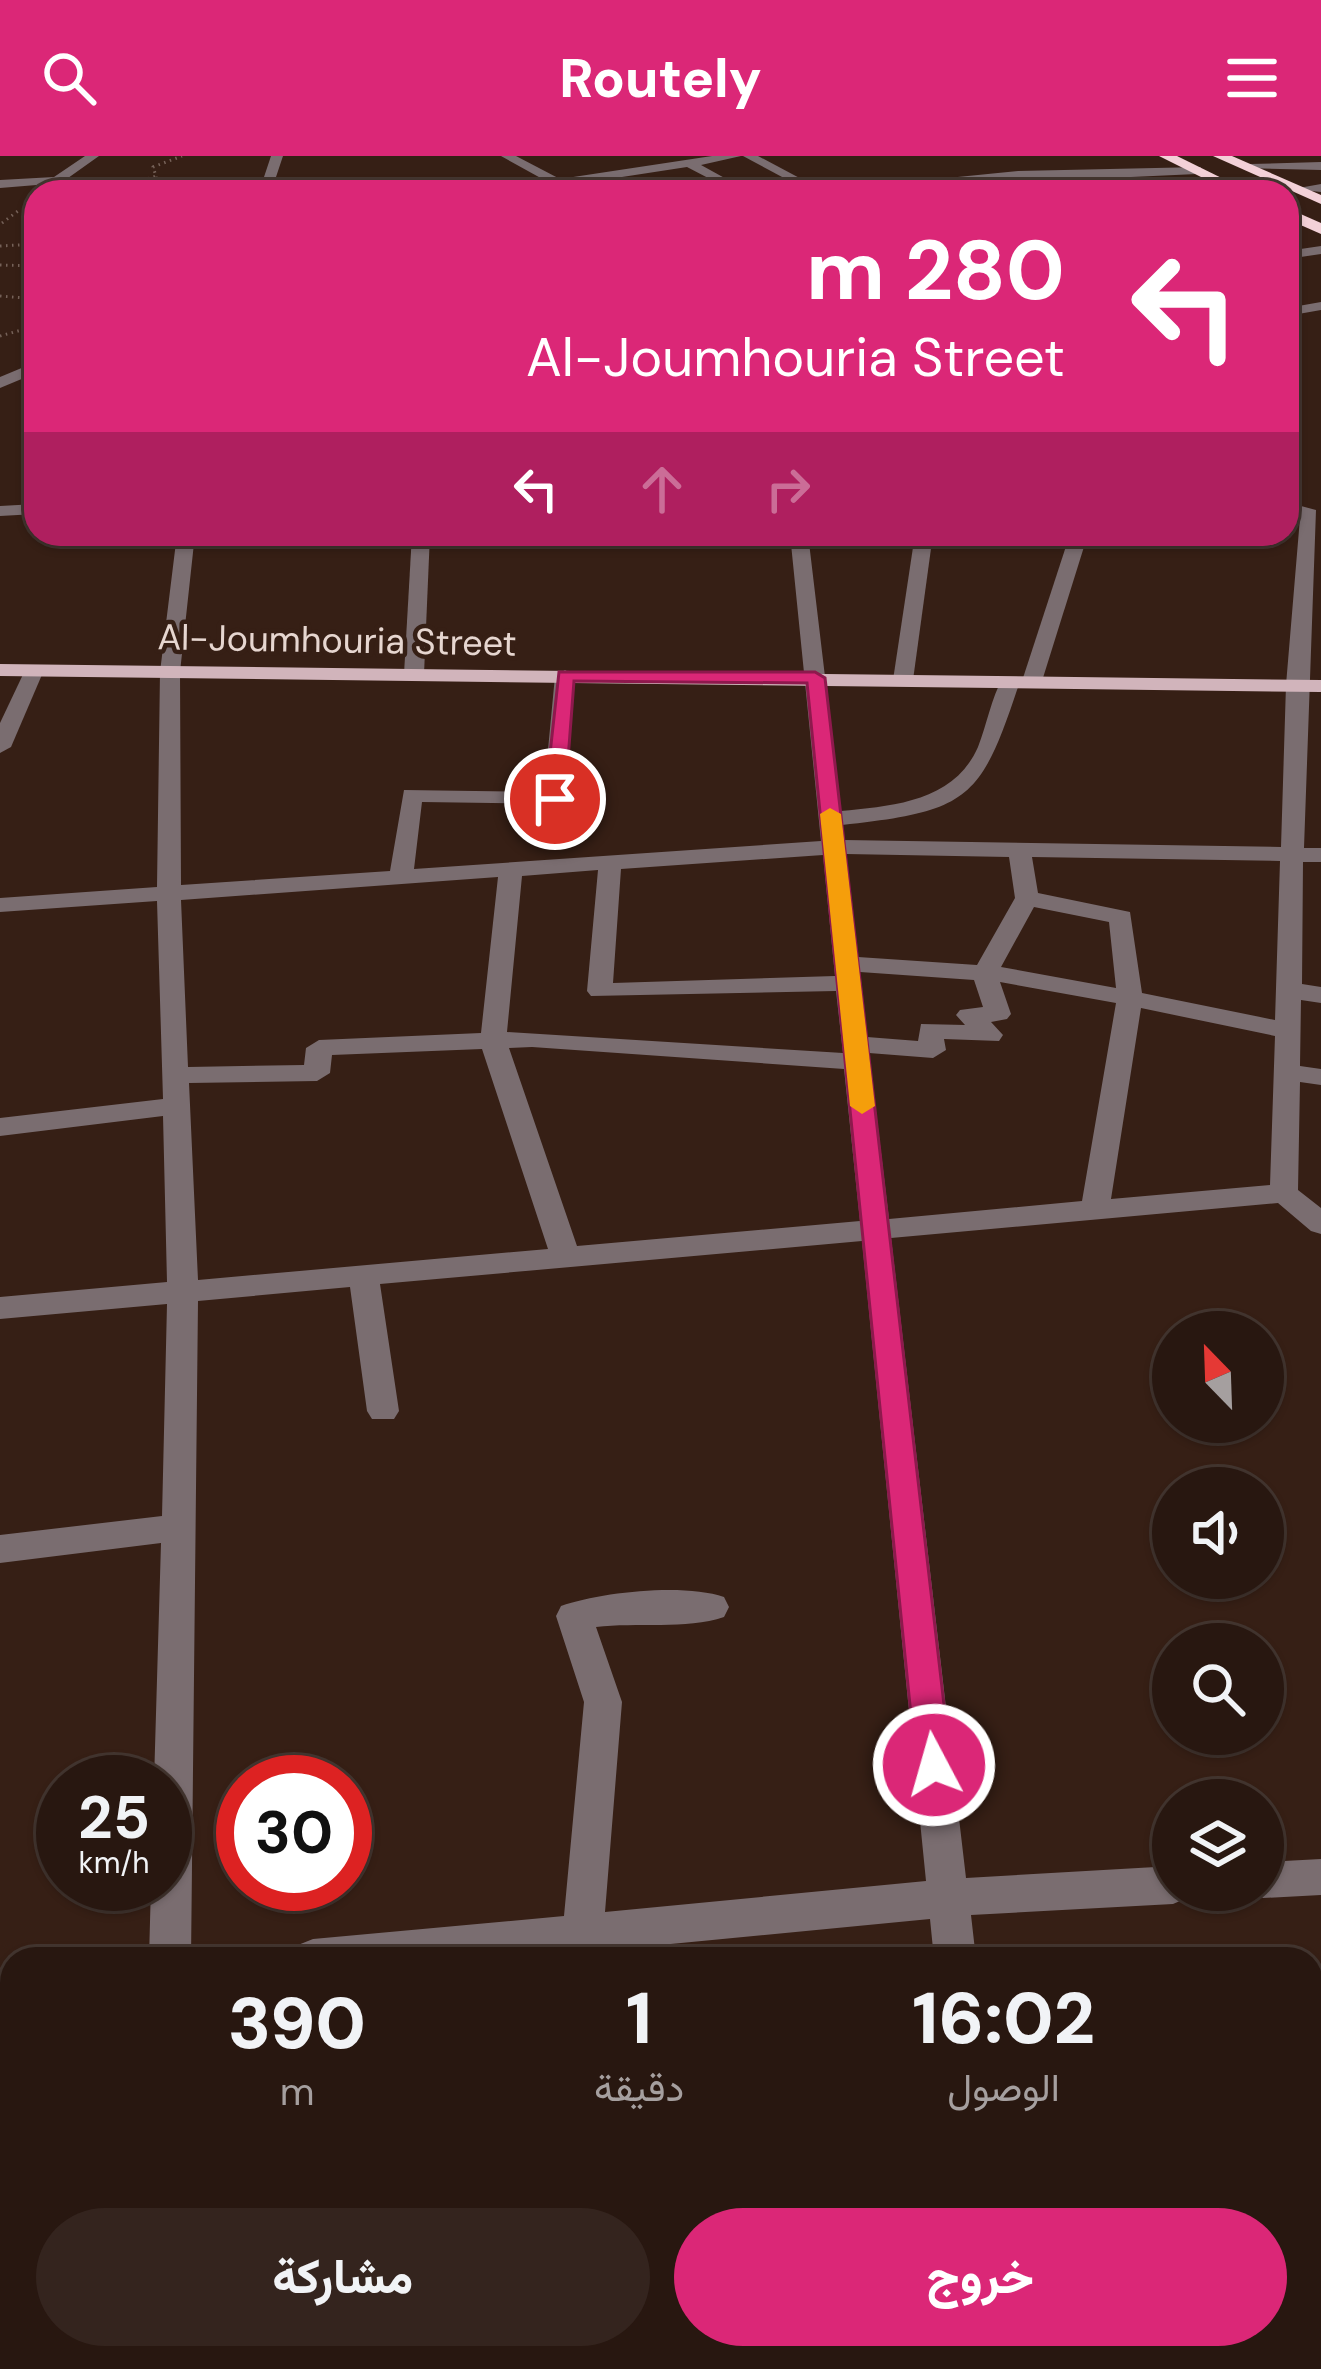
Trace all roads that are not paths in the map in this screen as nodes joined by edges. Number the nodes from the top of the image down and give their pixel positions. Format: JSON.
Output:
{"nodes":[{"id":1,"x":92,"y":156,"type":"edge"},
{"id":2,"x":507,"y":156,"type":"edge"},
{"id":3,"x":658,"y":156,"type":"edge"},
{"id":4,"x":735,"y":156,"type":"edge"},
{"id":5,"x":749,"y":156,"type":"edge"},
{"id":6,"x":1166,"y":156,"type":"edge"},
{"id":7,"x":1220,"y":156,"type":"edge"},
{"id":8,"x":688,"y":163,"type":"junction"},
{"id":9,"x":990,"y":164,"type":"dead end"},
{"id":10,"x":1321,"y":166,"type":"edge"},
{"id":11,"x":1250,"y":168,"type":"junction"},
{"id":12,"x":1197,"y":170,"type":"junction"},
{"id":13,"x":537,"y":172,"type":"junction"},
{"id":14,"x":1018,"y":175,"type":"junction"},
{"id":15,"x":56,"y":180,"type":"edge"},
{"id":16,"x":549,"y":180,"type":"edge"},
{"id":17,"x":606,"y":180,"type":"edge"},
{"id":18,"x":721,"y":180,"type":"edge"},
{"id":19,"x":797,"y":180,"type":"edge"},
{"id":20,"x":957,"y":180,"type":"edge"},
{"id":21,"x":1028,"y":180,"type":"edge"},
{"id":22,"x":1218,"y":180,"type":"edge"},
{"id":23,"x":1278,"y":180,"type":"edge"},
{"id":24,"x":1321,"y":188,"type":"edge"},
{"id":25,"x":1299,"y":189,"type":"joint"},
{"id":26,"x":1321,"y":200,"type":"edge"},
{"id":27,"x":1305,"y":510,"type":"edge"},
{"id":28,"x":185,"y":546,"type":"edge"},
{"id":29,"x":420,"y":546,"type":"edge"},
{"id":30,"x":800,"y":546,"type":"edge"},
{"id":31,"x":922,"y":546,"type":"edge"},
{"id":32,"x":1073,"y":546,"type":"edge"},
{"id":33,"x":0,"y":670,"type":"edge"},
{"id":34,"x":34,"y":670,"type":"junction"},
{"id":35,"x":170,"y":672,"type":"junction"},
{"id":36,"x":414,"y":674,"type":"junction"},
{"id":37,"x":566,"y":676,"type":"junction"},
{"id":38,"x":815,"y":678,"type":"junction"},
{"id":39,"x":903,"y":680,"type":"junction"},
{"id":40,"x":1021,"y":681,"type":"junction"},
{"id":41,"x":1308,"y":685,"type":"edge"},
{"id":42,"x":0,"y":747,"type":"edge"},
{"id":43,"x":833,"y":833,"type":"junction"},
{"id":44,"x":1019,"y":849,"type":"junction"},
{"id":45,"x":1292,"y":852,"type":"junction"},
{"id":46,"x":1321,"y":855,"type":"edge"},
{"id":47,"x":610,"y":863,"type":"junction"},
{"id":48,"x":511,"y":869,"type":"junction"},
{"id":49,"x":401,"y":877,"type":"junction"},
{"id":50,"x":169,"y":893,"type":"junction"},
{"id":51,"x":1027,"y":898,"type":"junction"},
{"id":52,"x":0,"y":905,"type":"edge"},
{"id":53,"x":848,"y":973,"type":"junction"},
{"id":54,"x":985,"y":974,"type":"junction"},
{"id":55,"x":1288,"y":990,"type":"junction"},
{"id":56,"x":1321,"y":995,"type":"edge"},
{"id":57,"x":1130,"y":998,"type":"junction"},
{"id":58,"x":1288,"y":1030,"type":"junction"},
{"id":59,"x":493,"y":1041,"type":"junction"},
{"id":60,"x":856,"y":1053,"type":"junction"},
{"id":61,"x":1287,"y":1072,"type":"junction"},
{"id":62,"x":1321,"y":1077,"type":"edge"},
{"id":63,"x":176,"y":1090,"type":"junction"},
{"id":64,"x":0,"y":1126,"type":"edge"},
{"id":65,"x":1284,"y":1193,"type":"junction"},
{"id":66,"x":1095,"y":1209,"type":"junction"},
{"id":67,"x":1321,"y":1224,"type":"edge"},
{"id":68,"x":875,"y":1228,"type":"junction"},
{"id":69,"x":566,"y":1258,"type":"junction"},
{"id":70,"x":364,"y":1277,"type":"junction"},
{"id":71,"x":183,"y":1294,"type":"junction"},
{"id":72,"x":0,"y":1309,"type":"edge"},
{"id":73,"x":382,"y":1411,"type":"dead end"},
{"id":74,"x":179,"y":1527,"type":"junction"},
{"id":75,"x":0,"y":1549,"type":"edge"},
{"id":76,"x":711,"y":1607,"type":"dead end"},
{"id":77,"x":1321,"y":1877,"type":"edge"},
{"id":78,"x":1284,"y":1879,"type":"edge"},
{"id":79,"x":1152,"y":1887,"type":"edge"},
{"id":80,"x":949,"y":1898,"type":"junction"},
{"id":81,"x":583,"y":1934,"type":"junction"},
{"id":82,"x":170,"y":1947,"type":"edge"},
{"id":83,"x":443,"y":1947,"type":"edge"},
{"id":84,"x":954,"y":1947,"type":"edge"}],
"edges":[{"from":1,"to":15,"type":"street"},
{"from":2,"to":13,"type":"street"},
{"from":3,"to":13,"type":"street"},
{"from":4,"to":8,"type":"street"},
{"from":5,"to":19,"type":"street"},
{"from":6,"to":12,"type":"highway"},
{"from":7,"to":11,"type":"highway"},
{"from":8,"to":17,"type":"street"},
{"from":8,"to":18,"type":"street"},
{"from":9,"to":14,"type":"street"},
{"from":10,"to":11,"type":"street"},
{"from":11,"to":23,"type":"highway"},
{"from":12,"to":14,"type":"street"},
{"from":12,"to":22,"type":"highway"},
{"from":13,"to":16,"type":"street"},
{"from":14,"to":20,"type":"street"},
{"from":14,"to":21,"type":"street"},
{"from":24,"to":25,"type":"street"},
{"from":25,"to":26,"type":"highway"},
{"from":27,"to":41,"type":"street"},
{"from":28,"to":35,"type":"street"},
{"from":29,"to":36,"type":"street"},
{"from":30,"to":38,"type":"street"},
{"from":31,"to":39,"type":"street"},
{"from":32,"to":40,"type":"street"},
{"from":33,"to":34,"type":"main road","name":"Al-Joumhouria Street"},
{"from":34,"to":35,"type":"main road","name":"Al-Joumhouria Street"},
{"from":34,"to":42,"type":"street"},
{"from":35,"to":36,"type":"main road","name":"Al-Joumhouria Street"},
{"from":35,"to":50,"type":"street"},
{"from":36,"to":37,"type":"main road","name":"Al-Joumhouria Street"},
{"from":37,"to":38,"type":"main road","name":"Al-Joumhouria Street"},
{"from":37,"to":49,"type":"street"},
{"from":38,"to":39,"type":"main road","name":"Al-Joumhouria Street"},
{"from":38,"to":43,"type":"street"},
{"from":39,"to":40,"type":"main road","name":"Al-Joumhouria Street"},
{"from":40,"to":41,"type":"main road","name":"Al-Joumhouria Street"},
{"from":40,"to":43,"type":"street"},
{"from":41,"to":45,"type":"street"},
{"from":43,"to":44,"type":"street"},
{"from":43,"to":47,"type":"street"},
{"from":43,"to":53,"type":"street"},
{"from":44,"to":45,"type":"street"},
{"from":44,"to":51,"type":"street"},
{"from":45,"to":46,"type":"street"},
{"from":45,"to":55,"type":"street"},
{"from":47,"to":48,"type":"street"},
{"from":47,"to":53,"type":"street"},
{"from":48,"to":49,"type":"street"},
{"from":48,"to":59,"type":"street"},
{"from":49,"to":50,"type":"street"},
{"from":50,"to":52,"type":"street"},
{"from":50,"to":63,"type":"street"},
{"from":51,"to":54,"type":"street"},
{"from":51,"to":57,"type":"street"},
{"from":53,"to":54,"type":"street"},
{"from":53,"to":60,"type":"street"},
{"from":54,"to":57,"type":"street"},
{"from":54,"to":60,"type":"street"},
{"from":55,"to":56,"type":"street"},
{"from":55,"to":58,"type":"street"},
{"from":57,"to":58,"type":"street"},
{"from":57,"to":66,"type":"street"},
{"from":58,"to":61,"type":"street"},
{"from":59,"to":60,"type":"street"},
{"from":59,"to":63,"type":"street"},
{"from":59,"to":69,"type":"street"},
{"from":60,"to":68,"type":"street"},
{"from":61,"to":62,"type":"street"},
{"from":61,"to":65,"type":"street"},
{"from":63,"to":64,"type":"street"},
{"from":63,"to":71,"type":"street"},
{"from":65,"to":66,"type":"street"},
{"from":65,"to":67,"type":"street"},
{"from":66,"to":68,"type":"street"},
{"from":68,"to":69,"type":"street"},
{"from":68,"to":80,"type":"street"},
{"from":69,"to":70,"type":"street"},
{"from":70,"to":71,"type":"street"},
{"from":70,"to":73,"type":"street"},
{"from":71,"to":72,"type":"street"},
{"from":71,"to":74,"type":"street"},
{"from":74,"to":75,"type":"street"},
{"from":74,"to":82,"type":"street"},
{"from":76,"to":81,"type":"street"},
{"from":77,"to":78,"type":"street"},
{"from":79,"to":80,"type":"street"},
{"from":80,"to":81,"type":"street"},
{"from":80,"to":84,"type":"street"},
{"from":81,"to":83,"type":"street"}]}
